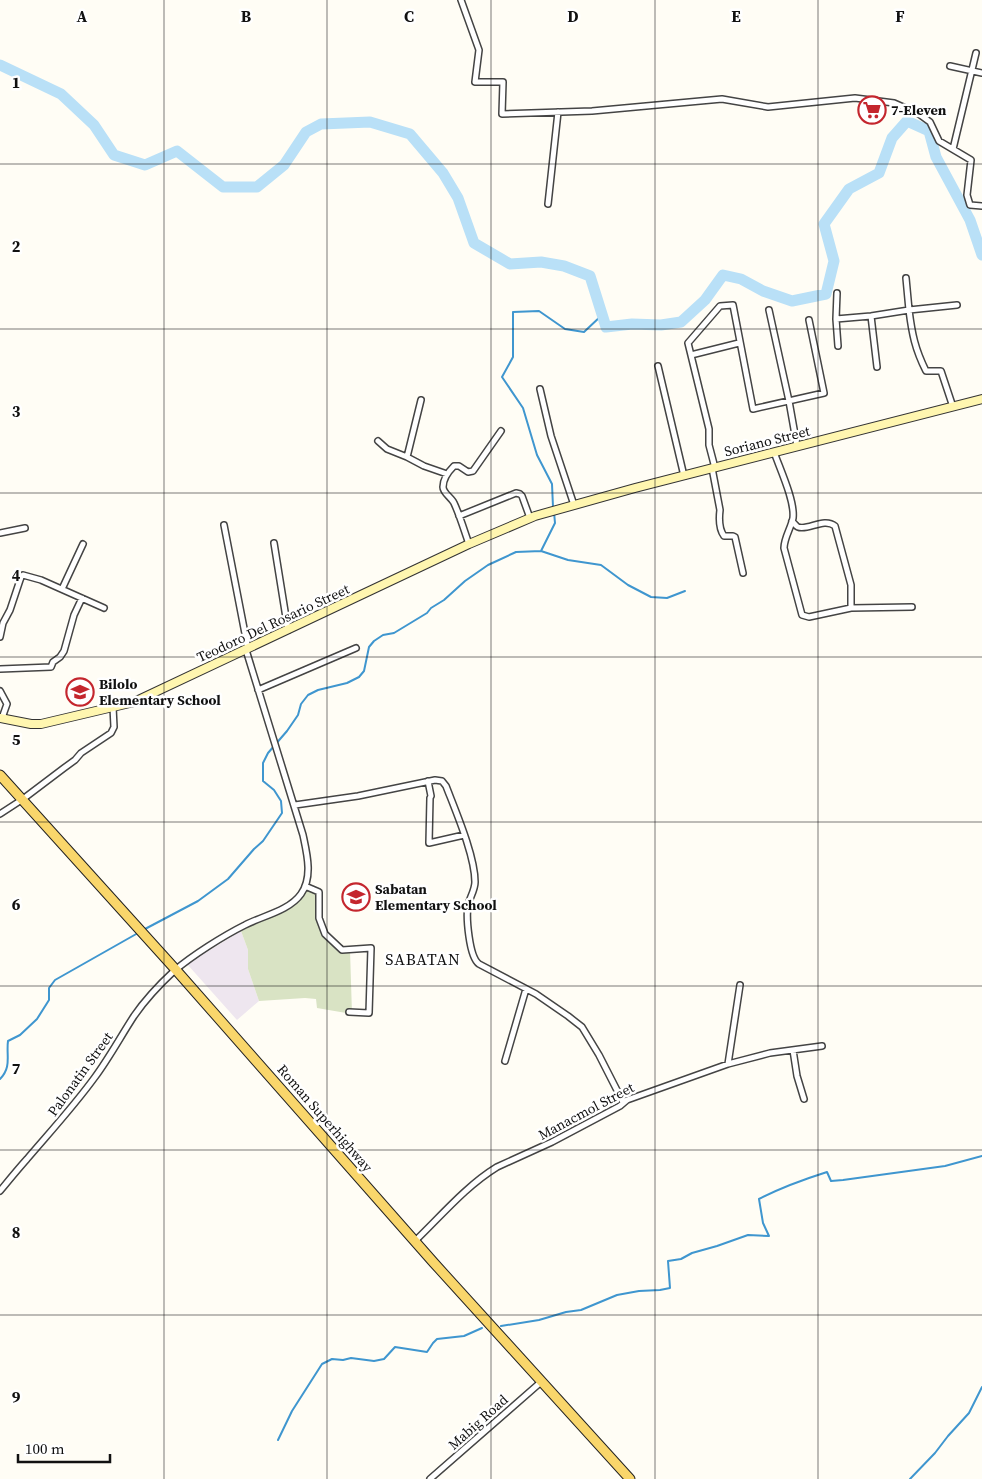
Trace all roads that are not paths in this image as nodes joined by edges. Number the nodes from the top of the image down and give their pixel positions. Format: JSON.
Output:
{"nodes":[{"id":1,"x":461,"y":0,"type":"edge"},
{"id":2,"x":976,"y":53,"type":"dead end"},
{"id":3,"x":950,"y":66,"type":"dead end"},
{"id":4,"x":972,"y":71,"type":"junction"},
{"id":5,"x":982,"y":73,"type":"edge"},
{"id":6,"x":558,"y":112,"type":"junction"},
{"id":7,"x":953,"y":149,"type":"junction"},
{"id":8,"x":548,"y":204,"type":"dead end"},
{"id":9,"x":982,"y":206,"type":"edge"},
{"id":10,"x":906,"y":278,"type":"dead end"},
{"id":11,"x":837,"y":293,"type":"dead end"},
{"id":12,"x":957,"y":305,"type":"dead end"},
{"id":13,"x":769,"y":310,"type":"dead end"},
{"id":14,"x":909,"y":310,"type":"junction"},
{"id":15,"x":871,"y":316,"type":"junction"},
{"id":16,"x":836,"y":319,"type":"junction"},
{"id":17,"x":810,"y":320,"type":"dead end"},
{"id":18,"x":739,"y":343,"type":"junction"},
{"id":19,"x":838,"y":346,"type":"dead end"},
{"id":20,"x":691,"y":355,"type":"junction"},
{"id":21,"x":658,"y":366,"type":"dead end"},
{"id":22,"x":878,"y":366,"type":"dead end"},
{"id":23,"x":540,"y":389,"type":"dead end"},
{"id":24,"x":982,"y":399,"type":"edge"},
{"id":25,"x":421,"y":400,"type":"dead end"},
{"id":26,"x":790,"y":401,"type":"junction"},
{"id":27,"x":953,"y":407,"type":"junction"},
{"id":28,"x":500,"y":431,"type":"dead end"},
{"id":29,"x":378,"y":441,"type":"dead end"},
{"id":30,"x":797,"y":446,"type":"junction"},
{"id":31,"x":774,"y":452,"type":"junction"},
{"id":32,"x":407,"y":456,"type":"junction"},
{"id":33,"x":714,"y":468,"type":"junction"},
{"id":34,"x":447,"y":474,"type":"junction"},
{"id":35,"x":684,"y":476,"type":"junction"},
{"id":36,"x":574,"y":504,"type":"junction"},
{"id":37,"x":548,"y":512,"type":"joint"},
{"id":38,"x":459,"y":516,"type":"junction"},
{"id":39,"x":530,"y":518,"type":"junction"},
{"id":40,"x":792,"y":520,"type":"junction"},
{"id":41,"x":224,"y":525,"type":"dead end"},
{"id":42,"x":25,"y":528,"type":"dead end"},
{"id":43,"x":0,"y":533,"type":"edge"},
{"id":44,"x":83,"y":544,"type":"dead end"},
{"id":45,"x":274,"y":544,"type":"dead end"},
{"id":46,"x":469,"y":544,"type":"junction"},
{"id":47,"x":743,"y":573,"type":"dead end"},
{"id":48,"x":62,"y":589,"type":"junction"},
{"id":49,"x":82,"y":598,"type":"junction"},
{"id":50,"x":912,"y":607,"type":"dead end"},
{"id":51,"x":104,"y":608,"type":"dead end"},
{"id":52,"x":851,"y":608,"type":"junction"},
{"id":53,"x":2,"y":620,"type":"edge"},
{"id":54,"x":288,"y":630,"type":"junction"},
{"id":55,"x":0,"y":637,"type":"edge"},
{"id":56,"x":356,"y":648,"type":"dead end"},
{"id":57,"x":247,"y":649,"type":"junction"},
{"id":58,"x":0,"y":669,"type":"edge"},
{"id":59,"x":258,"y":690,"type":"junction"},
{"id":60,"x":0,"y":691,"type":"edge"},
{"id":61,"x":114,"y":707,"type":"junction"},
{"id":62,"x":1,"y":718,"type":"edge"},
{"id":63,"x":0,"y":775,"type":"edge"},
{"id":64,"x":428,"y":781,"type":"junction"},
{"id":65,"x":22,"y":799,"type":"junction"},
{"id":66,"x":295,"y":805,"type":"junction"},
{"id":67,"x":0,"y":814,"type":"edge"},
{"id":68,"x":464,"y":835,"type":"junction"},
{"id":69,"x":305,"y":886,"type":"junction"},
{"id":70,"x":176,"y":970,"type":"junction"},
{"id":71,"x":740,"y":985,"type":"dead end"},
{"id":72,"x":526,"y":989,"type":"junction"},
{"id":73,"x":349,"y":1012,"type":"dead end"},
{"id":74,"x":822,"y":1046,"type":"dead end"},
{"id":75,"x":793,"y":1050,"type":"junction"},
{"id":76,"x":505,"y":1061,"type":"dead end"},
{"id":77,"x":728,"y":1064,"type":"junction"},
{"id":78,"x":804,"y":1099,"type":"dead end"},
{"id":79,"x":624,"y":1102,"type":"junction"},
{"id":80,"x":0,"y":1191,"type":"edge"},
{"id":81,"x":415,"y":1241,"type":"junction"},
{"id":82,"x":541,"y":1382,"type":"junction"},
{"id":83,"x":430,"y":1479,"type":"edge"},
{"id":84,"x":630,"y":1479,"type":"edge"}],
"edges":[{"from":1,"to":6,"type":"street"},
{"from":2,"to":4,"type":"street"},
{"from":3,"to":4,"type":"street"},
{"from":4,"to":5,"type":"street"},
{"from":4,"to":7,"type":"street"},
{"from":6,"to":7,"type":"street"},
{"from":6,"to":8,"type":"street"},
{"from":7,"to":9,"type":"street"},
{"from":10,"to":14,"type":"street"},
{"from":11,"to":16,"type":"street"},
{"from":12,"to":14,"type":"street"},
{"from":13,"to":26,"type":"street"},
{"from":14,"to":15,"type":"street"},
{"from":14,"to":27,"type":"street"},
{"from":15,"to":16,"type":"street"},
{"from":15,"to":22,"type":"street"},
{"from":16,"to":19,"type":"street"},
{"from":17,"to":26,"type":"street"},
{"from":18,"to":20,"type":"street"},
{"from":18,"to":20,"type":"street"},
{"from":18,"to":26,"type":"street"},
{"from":20,"to":33,"type":"street"},
{"from":21,"to":35,"type":"street"},
{"from":23,"to":36,"type":"street"},
{"from":24,"to":27,"type":"main road","name":"Soriano Street"},
{"from":25,"to":32,"type":"street"},
{"from":26,"to":30,"type":"street"},
{"from":27,"to":30,"type":"main road","name":"Soriano Street"},
{"from":28,"to":34,"type":"street"},
{"from":29,"to":32,"type":"street"},
{"from":30,"to":31,"type":"main road","name":"Soriano Street"},
{"from":31,"to":33,"type":"main road","name":"Soriano Street"},
{"from":31,"to":40,"type":"street"},
{"from":32,"to":34,"type":"street"},
{"from":33,"to":35,"type":"main road","name":"Soriano Street"},
{"from":33,"to":47,"type":"street"},
{"from":34,"to":38,"type":"street"},
{"from":35,"to":36,"type":"main road","name":"Soriano Street"},
{"from":36,"to":37,"type":"main road","name":"Soriano Street"},
{"from":37,"to":39,"type":"main road","name":"Teodoro Del Rosario Street"},
{"from":38,"to":39,"type":"street"},
{"from":38,"to":46,"type":"street"},
{"from":39,"to":46,"type":"main road","name":"Teodoro Del Rosario Street"},
{"from":40,"to":52,"type":"street"},
{"from":40,"to":52,"type":"street"},
{"from":41,"to":57,"type":"street"},
{"from":42,"to":43,"type":"street"},
{"from":44,"to":48,"type":"street"},
{"from":45,"to":54,"type":"street"},
{"from":46,"to":54,"type":"main road","name":"Teodoro Del Rosario Street"},
{"from":48,"to":49,"type":"street"},
{"from":48,"to":53,"type":"street"},
{"from":49,"to":51,"type":"street"},
{"from":49,"to":58,"type":"street"},
{"from":50,"to":52,"type":"street"},
{"from":53,"to":55,"type":"street"},
{"from":54,"to":57,"type":"main road","name":"Teodoro Del Rosario Street"},
{"from":56,"to":59,"type":"street"},
{"from":57,"to":59,"type":"street"},
{"from":57,"to":61,"type":"main road","name":"Teodoro Del Rosario Street"},
{"from":59,"to":66,"type":"street"},
{"from":60,"to":62,"type":"street"},
{"from":61,"to":62,"type":"main road","name":"Teodoro Del Rosario Street"},
{"from":61,"to":65,"type":"street"},
{"from":63,"to":65,"type":"main road","name":"Roman Superhighway"},
{"from":64,"to":66,"type":"street"},
{"from":64,"to":68,"type":"street"},
{"from":64,"to":68,"type":"street"},
{"from":65,"to":67,"type":"street"},
{"from":65,"to":70,"type":"main road","name":"Roman Superhighway"},
{"from":66,"to":69,"type":"street"},
{"from":68,"to":72,"type":"street"},
{"from":69,"to":70,"type":"street","name":"Palonatin Street"},
{"from":69,"to":73,"type":"street"},
{"from":70,"to":80,"type":"street","name":"Palonatin Street"},
{"from":70,"to":81,"type":"main road","name":"Roman Superhighway"},
{"from":71,"to":77,"type":"street"},
{"from":72,"to":76,"type":"street"},
{"from":72,"to":79,"type":"street"},
{"from":74,"to":75,"type":"street","name":"Manacmol Street"},
{"from":75,"to":77,"type":"street","name":"Manacmol Street"},
{"from":75,"to":78,"type":"street"},
{"from":77,"to":79,"type":"street","name":"Manacmol Street"},
{"from":79,"to":81,"type":"street","name":"Manacmol Street"},
{"from":81,"to":82,"type":"main road","name":"Roman Superhighway"},
{"from":82,"to":83,"type":"street","name":"Mabig Road"},
{"from":82,"to":84,"type":"main road","name":"Roman Superhighway"}]}
